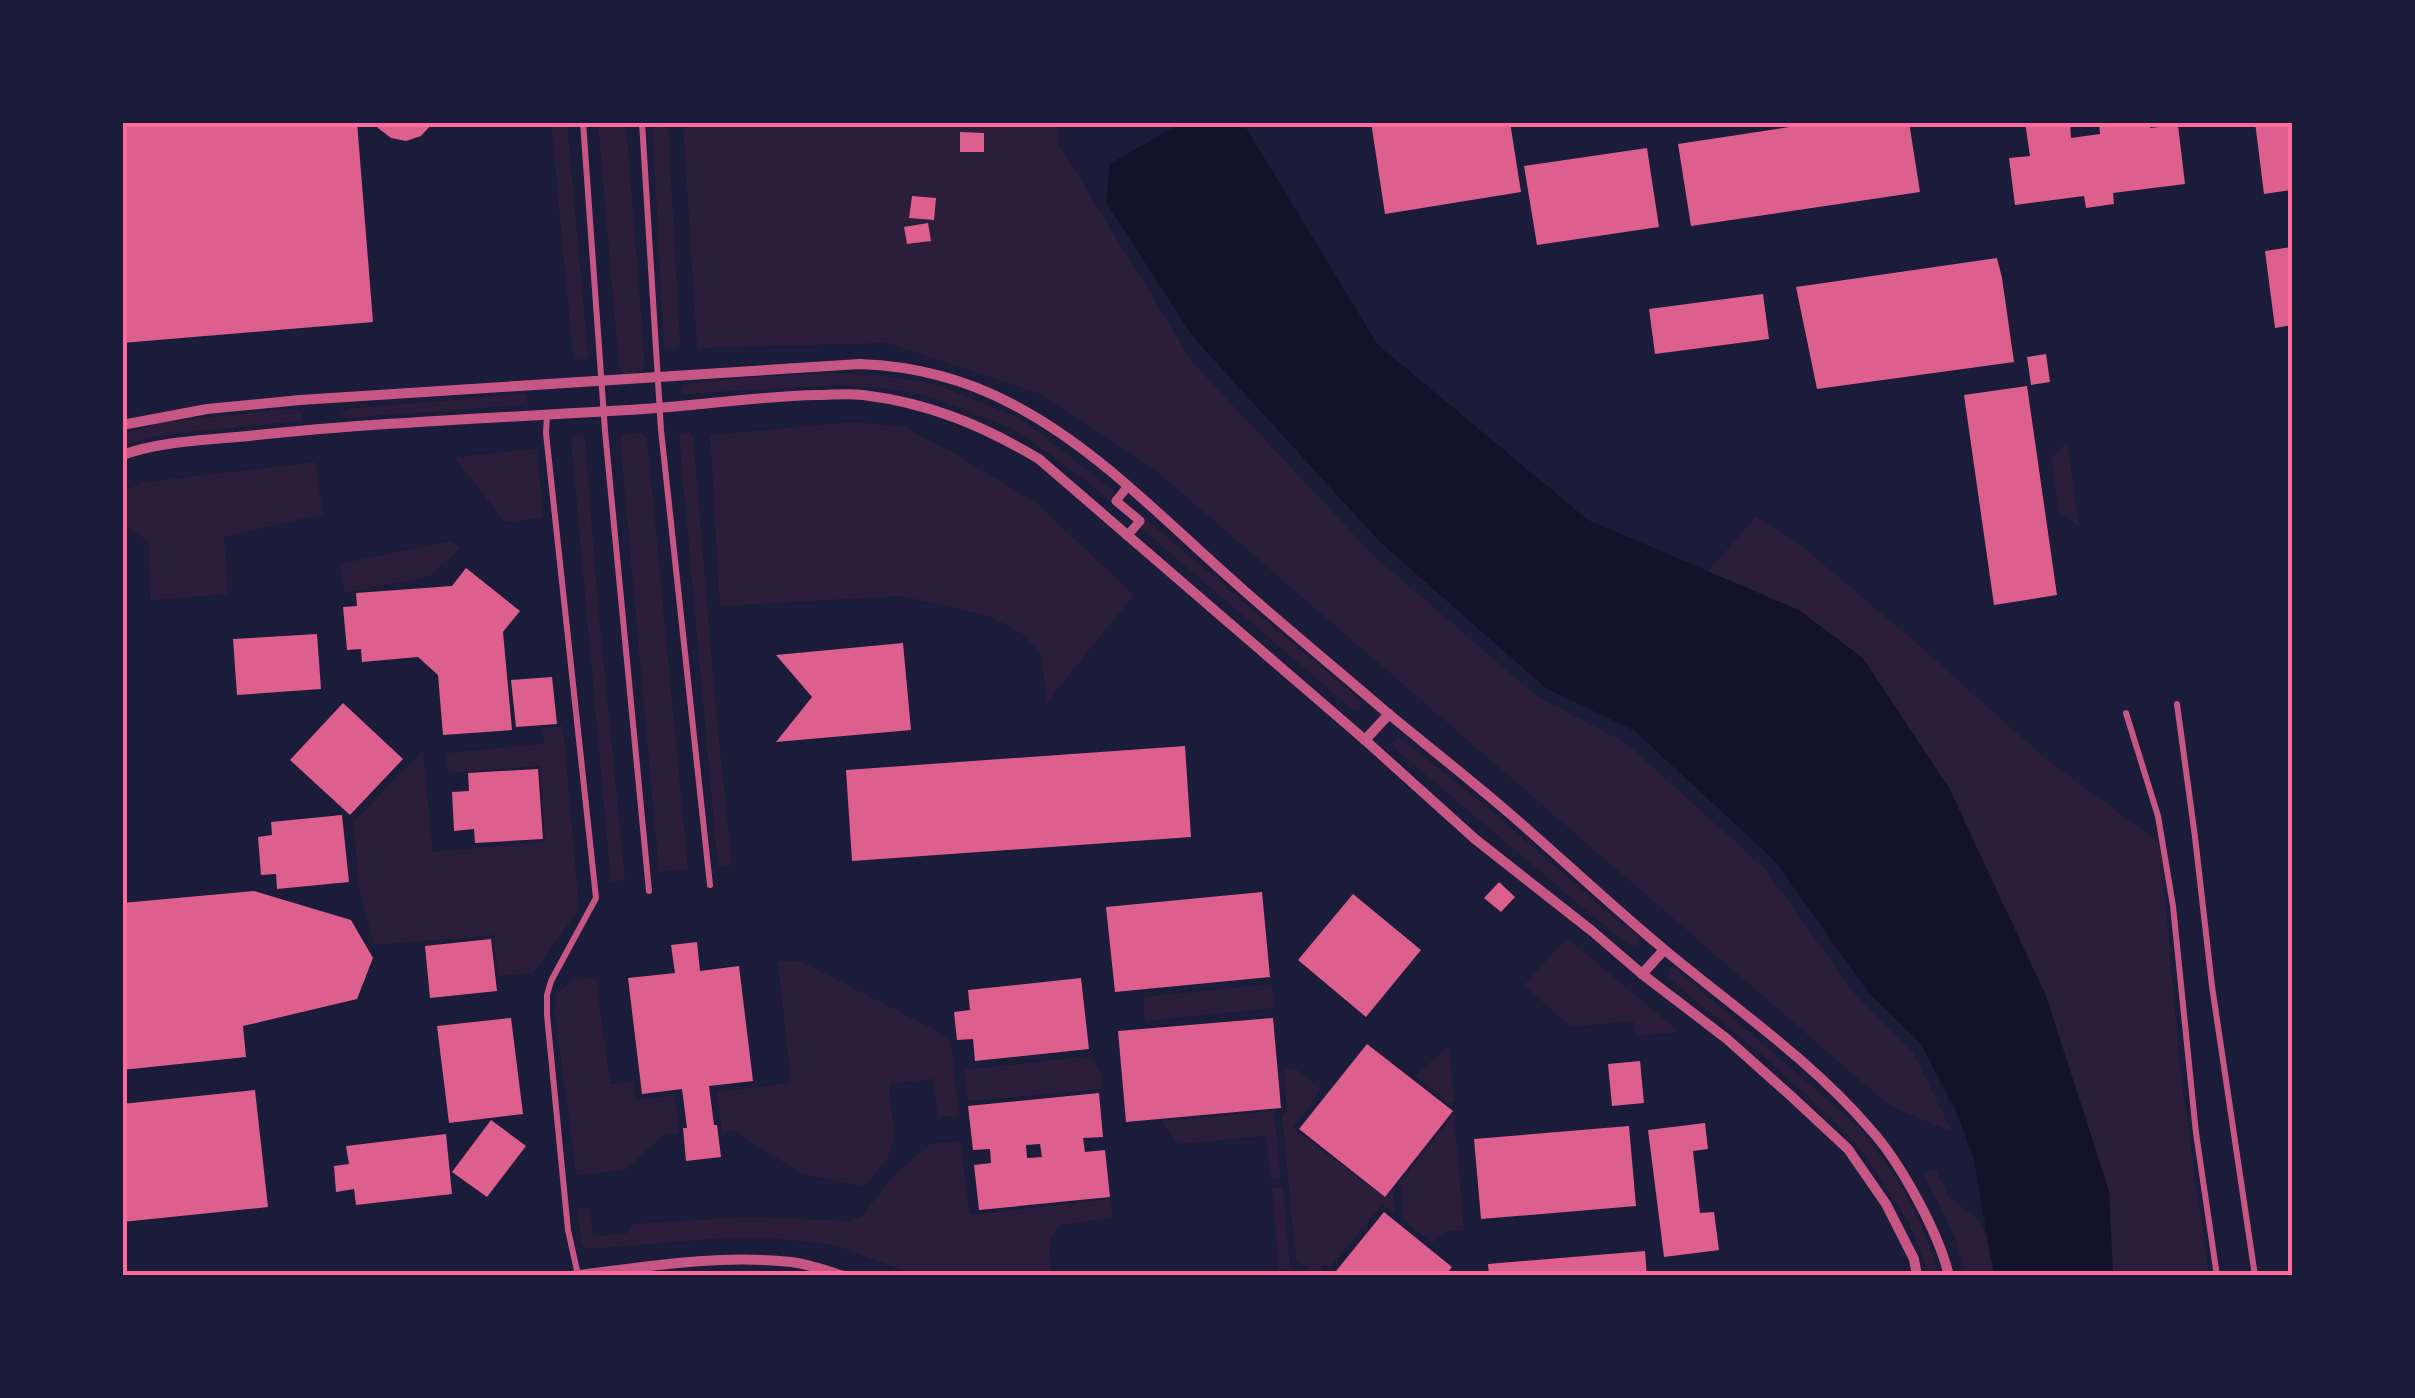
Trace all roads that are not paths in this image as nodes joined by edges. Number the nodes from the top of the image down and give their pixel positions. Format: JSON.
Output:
{"nodes":[{"id":1,"x":582,"y":122,"type":"edge"},
{"id":2,"x":642,"y":122,"type":"edge"},
{"id":3,"x":656,"y":379,"type":"junction"},
{"id":4,"x":603,"y":382,"type":"junction"},
{"id":5,"x":659,"y":408,"type":"junction"},
{"id":6,"x":605,"y":411,"type":"junction"},
{"id":7,"x":547,"y":414,"type":"junction"},
{"id":8,"x":122,"y":425,"type":"edge"},
{"id":9,"x":122,"y":456,"type":"edge"},
{"id":10,"x":1128,"y":486,"type":"junction"},
{"id":11,"x":1126,"y":536,"type":"junction"},
{"id":12,"x":2177,"y":704,"type":"dead end"},
{"id":13,"x":2126,"y":713,"type":"dead end"},
{"id":14,"x":1390,"y":714,"type":"junction"},
{"id":15,"x":1365,"y":740,"type":"junction"},
{"id":16,"x":710,"y":885,"type":"dead end"},
{"id":17,"x":649,"y":892,"type":"dead end"},
{"id":18,"x":1664,"y":950,"type":"junction"},
{"id":19,"x":1642,"y":974,"type":"junction"},
{"id":20,"x":574,"y":1275,"type":"edge"},
{"id":21,"x":844,"y":1276,"type":"edge"},
{"id":22,"x":1917,"y":1276,"type":"edge"},
{"id":23,"x":1949,"y":1276,"type":"edge"},
{"id":24,"x":2217,"y":1276,"type":"edge"},
{"id":25,"x":2255,"y":1276,"type":"edge"}],
"edges":[{"from":1,"to":4,"type":"lane"},
{"from":2,"to":3,"type":"lane"},
{"from":3,"to":4,"type":"street"},
{"from":3,"to":5,"type":"lane"},
{"from":3,"to":10,"type":"street"},
{"from":4,"to":6,"type":"lane"},
{"from":4,"to":8,"type":"street"},
{"from":5,"to":6,"type":"street"},
{"from":5,"to":11,"type":"street"},
{"from":5,"to":16,"type":"lane"},
{"from":6,"to":7,"type":"street"},
{"from":6,"to":17,"type":"lane"},
{"from":7,"to":9,"type":"street"},
{"from":7,"to":20,"type":"lane"},
{"from":10,"to":11,"type":"street"},
{"from":10,"to":14,"type":"street"},
{"from":11,"to":15,"type":"street"},
{"from":12,"to":25,"type":"lane"},
{"from":13,"to":24,"type":"lane"},
{"from":14,"to":15,"type":"street"},
{"from":14,"to":18,"type":"street"},
{"from":15,"to":19,"type":"street"},
{"from":18,"to":19,"type":"street"},
{"from":18,"to":23,"type":"street"},
{"from":19,"to":22,"type":"street"},
{"from":20,"to":21,"type":"street"}]}
